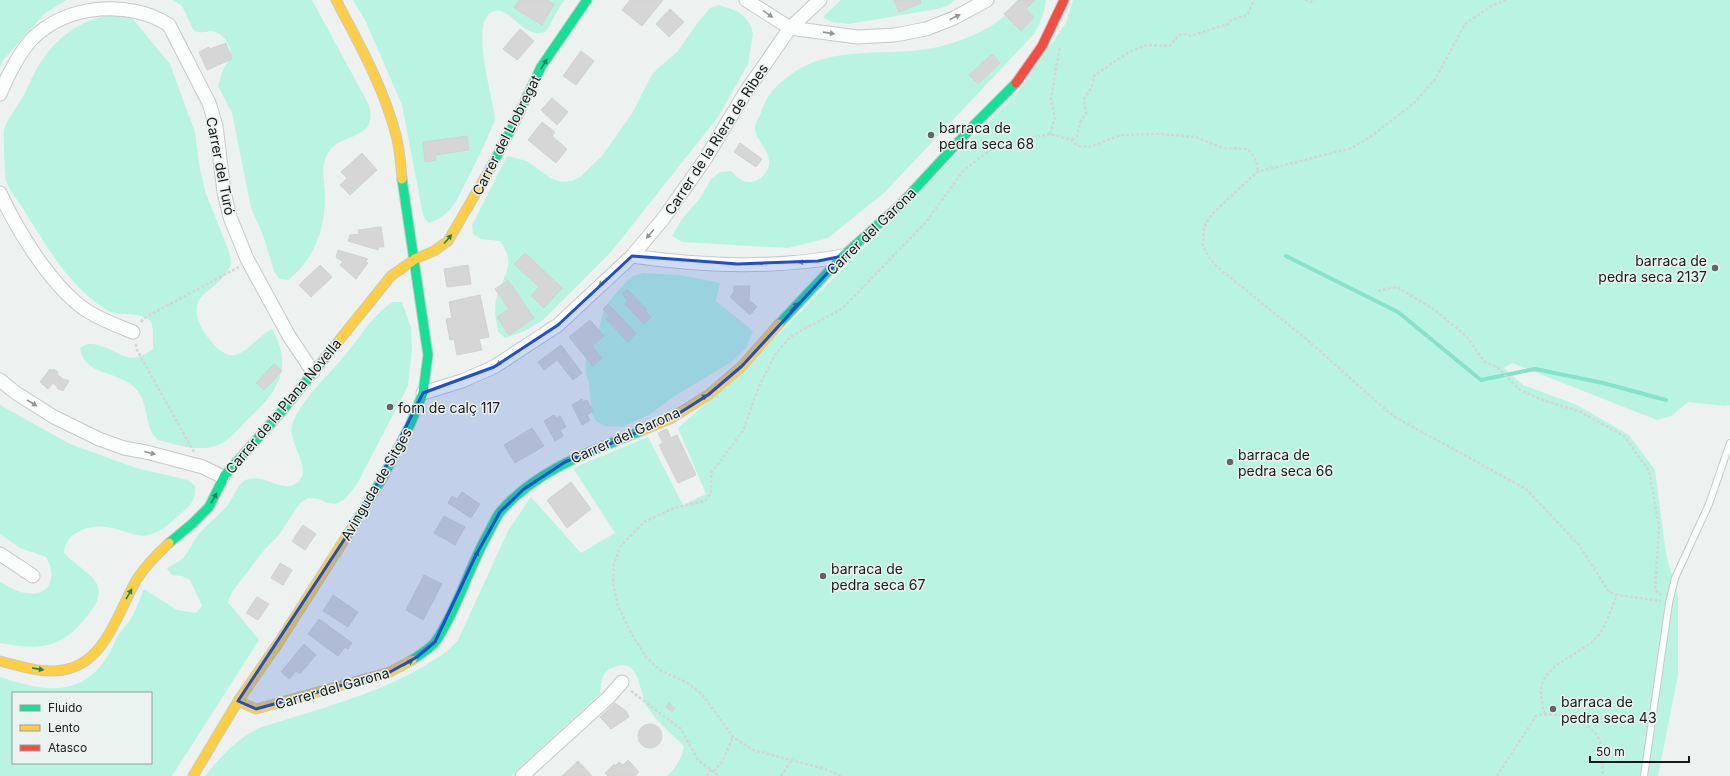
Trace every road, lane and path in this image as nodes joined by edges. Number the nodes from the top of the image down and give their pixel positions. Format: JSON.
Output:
{"nodes":[{"id":1,"x":336,"y":0,"type":"edge"},
{"id":2,"x":586,"y":0,"type":"edge"},
{"id":3,"x":746,"y":0,"type":"edge"},
{"id":4,"x":820,"y":0,"type":"edge"},
{"id":5,"x":987,"y":0,"type":"edge"},
{"id":6,"x":1064,"y":0,"type":"edge"},
{"id":7,"x":1254,"y":0,"type":"edge"},
{"id":8,"x":1305,"y":0,"type":"edge"},
{"id":9,"x":1315,"y":0,"type":"edge"},
{"id":10,"x":1506,"y":0,"type":"edge"},
{"id":11,"x":790,"y":28,"type":"junction"},
{"id":12,"x":1061,"y":41,"type":"dead end"},
{"id":13,"x":0,"y":94,"type":"edge"},
{"id":14,"x":1050,"y":134,"type":"junction"},
{"id":15,"x":1072,"y":140,"type":"junction"},
{"id":16,"x":1257,"y":172,"type":"junction"},
{"id":17,"x":0,"y":193,"type":"edge"},
{"id":18,"x":632,"y":256,"type":"junction"},
{"id":19,"x":843,"y":256,"type":"junction"},
{"id":20,"x":415,"y":259,"type":"junction"},
{"id":21,"x":249,"y":262,"type":"junction"},
{"id":22,"x":1378,"y":291,"type":"dead end"},
{"id":23,"x":144,"y":318,"type":"dead end"},
{"id":24,"x":133,"y":332,"type":"dead end"},
{"id":25,"x":138,"y":350,"type":"dead end"},
{"id":26,"x":313,"y":372,"type":"junction"},
{"id":27,"x":0,"y":380,"type":"edge"},
{"id":28,"x":423,"y":393,"type":"junction"},
{"id":29,"x":1730,"y":443,"type":"edge"},
{"id":30,"x":194,"y":452,"type":"dead end"},
{"id":31,"x":223,"y":477,"type":"junction"},
{"id":32,"x":0,"y":554,"type":"edge"},
{"id":33,"x":33,"y":576,"type":"dead end"},
{"id":34,"x":1617,"y":595,"type":"junction"},
{"id":35,"x":1669,"y":603,"type":"junction"},
{"id":36,"x":0,"y":661,"type":"edge"},
{"id":37,"x":622,"y":682,"type":"joint"},
{"id":38,"x":238,"y":701,"type":"junction"},
{"id":39,"x":1545,"y":714,"type":"junction"},
{"id":40,"x":733,"y":737,"type":"junction"},
{"id":41,"x":792,"y":760,"type":"junction"},
{"id":42,"x":710,"y":770,"type":"junction"},
{"id":43,"x":193,"y":776,"type":"edge"},
{"id":44,"x":522,"y":776,"type":"edge"},
{"id":45,"x":707,"y":776,"type":"edge"},
{"id":46,"x":719,"y":776,"type":"edge"},
{"id":47,"x":781,"y":776,"type":"edge"},
{"id":48,"x":841,"y":776,"type":"edge"},
{"id":49,"x":1497,"y":776,"type":"edge"},
{"id":50,"x":1603,"y":776,"type":"edge"},
{"id":51,"x":1644,"y":776,"type":"edge"}],
"edges":[{"from":1,"to":20,"type":"street","name":"Avinguda de Sitges"},
{"from":20,"to":2,"type":"street","name":"Carrer del Llobregat","one_way":true},
{"from":3,"to":11,"type":"street","one_way":true},
{"from":4,"to":11,"type":"street","name":"Carrer de la Riera de Ribes"},
{"from":11,"to":5,"type":"street","one_way":true},
{"from":6,"to":19,"type":"street","name":"Carrer del Garona"},
{"from":7,"to":15,"type":"path"},
{"from":8,"to":9,"type":"path"},
{"from":10,"to":16,"type":"path"},
{"from":11,"to":18,"type":"street","name":"Carrer de la Riera de Ribes","one_way":true},
{"from":12,"to":14,"type":"path"},
{"from":13,"to":21,"type":"street","name":"Carrer del Turó"},
{"from":14,"to":15,"type":"path"},
{"from":14,"to":40,"type":"path"},
{"from":15,"to":16,"type":"path"},
{"from":16,"to":34,"type":"path"},
{"from":17,"to":24,"type":"street"},
{"from":19,"to":18,"type":"street","one_way":true},
{"from":18,"to":28,"type":"street","name":"Carrer de la Riera de Ribes","one_way":true},
{"from":38,"to":19,"type":"street","name":"Carrer del Garona","one_way":true},
{"from":20,"to":26,"type":"street","name":"Carrer de la Plana Novella"},
{"from":20,"to":28,"type":"street","name":"Avinguda de Sitges"},
{"from":21,"to":23,"type":"path"},
{"from":21,"to":26,"type":"street","name":"Carrer del Turó"},
{"from":22,"to":35,"type":"path"},
{"from":25,"to":30,"type":"path"},
{"from":26,"to":31,"type":"street","name":"Carrer de la Plana Novella"},
{"from":27,"to":31,"type":"street","one_way":true},
{"from":28,"to":38,"type":"street","name":"Avinguda de Sitges"},
{"from":29,"to":35,"type":"lane"},
{"from":36,"to":31,"type":"street","name":"Carrer de la Plana Novella","one_way":true},
{"from":32,"to":33,"type":"street"},
{"from":34,"to":35,"type":"path"},
{"from":34,"to":39,"type":"path"},
{"from":35,"to":51,"type":"lane"},
{"from":37,"to":42,"type":"path"},
{"from":37,"to":44,"type":"street"},
{"from":38,"to":43,"type":"street","name":"Avinguda de Sitges"},
{"from":39,"to":49,"type":"path"},
{"from":39,"to":50,"type":"path"},
{"from":40,"to":41,"type":"path"},
{"from":40,"to":42,"type":"path"},
{"from":41,"to":47,"type":"path"},
{"from":41,"to":48,"type":"path"},
{"from":42,"to":45,"type":"path"},
{"from":42,"to":46,"type":"path"}]}
